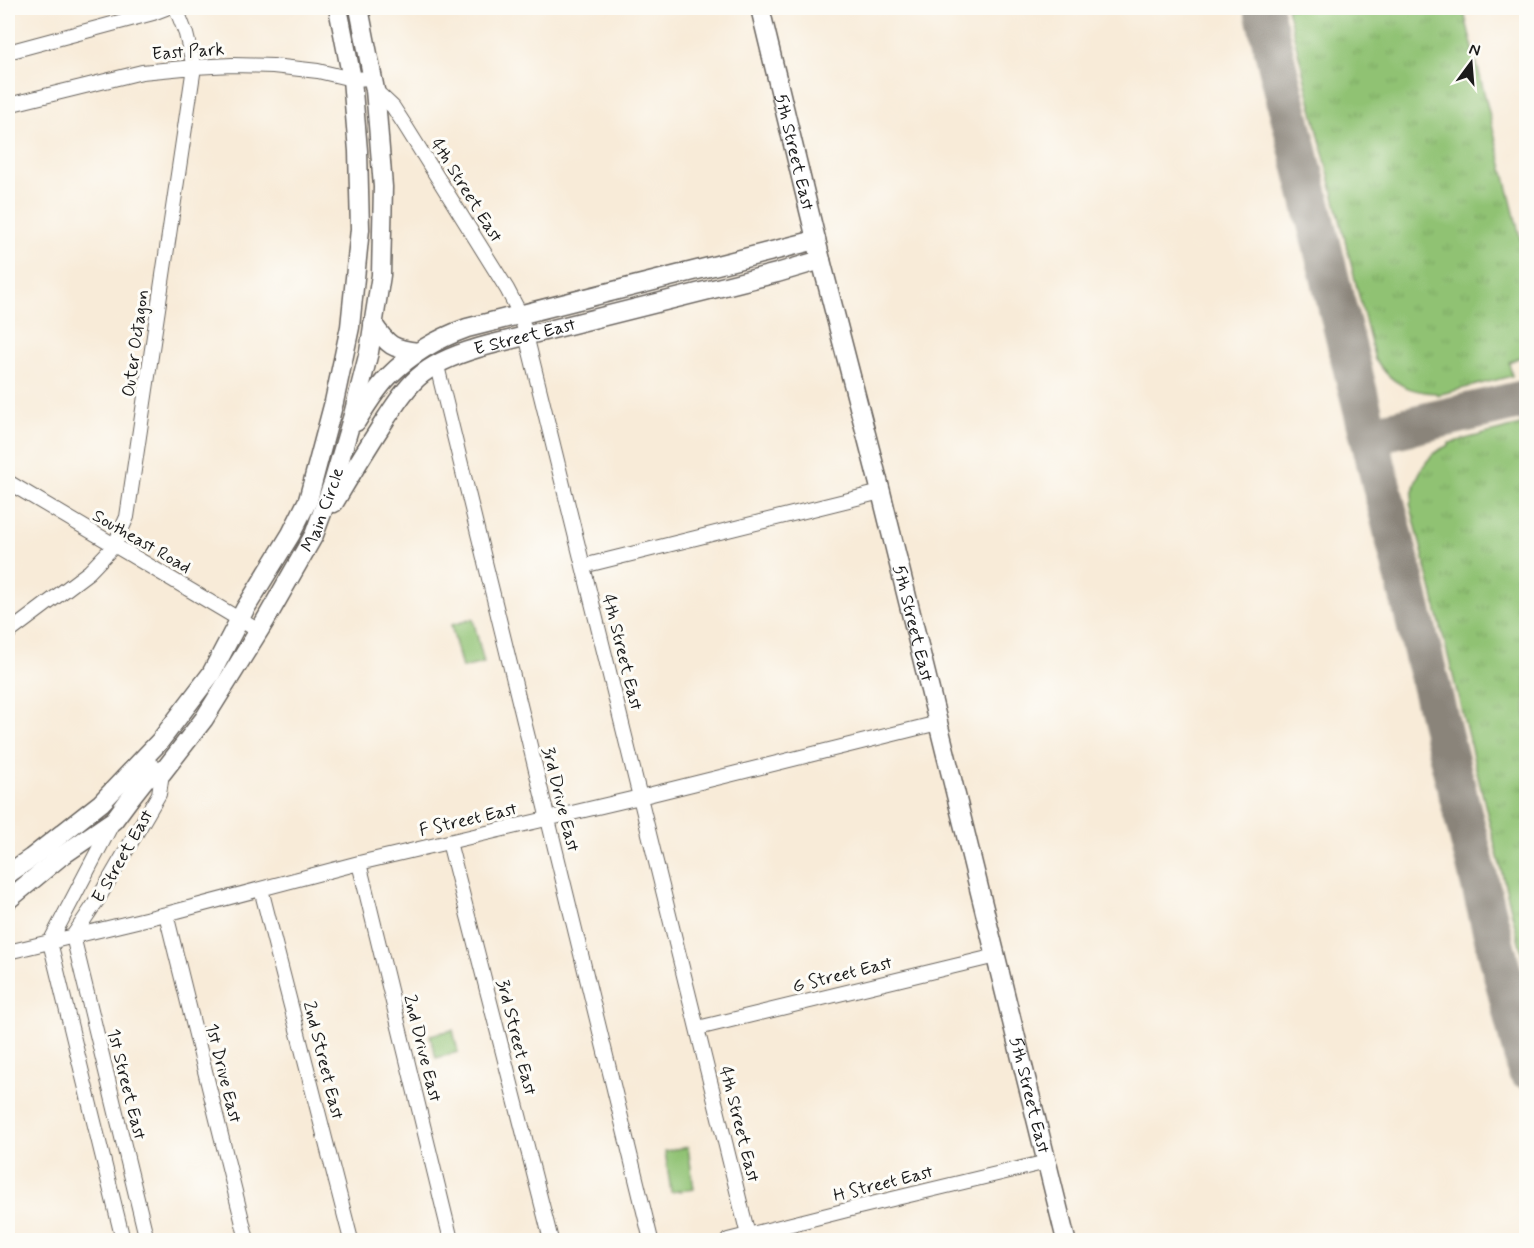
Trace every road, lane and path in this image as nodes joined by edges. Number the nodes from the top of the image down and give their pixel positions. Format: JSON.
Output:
{"nodes":[{"id":1,"x":166,"y":8,"type":"edge"},
{"id":2,"x":176,"y":8,"type":"edge"},
{"id":3,"x":338,"y":8,"type":"edge"},
{"id":4,"x":359,"y":8,"type":"edge"},
{"id":5,"x":760,"y":8,"type":"edge"},
{"id":6,"x":8,"y":52,"type":"edge"},
{"id":7,"x":194,"y":67,"type":"junction"},
{"id":8,"x":352,"y":79,"type":"junction"},
{"id":9,"x":374,"y":84,"type":"junction"},
{"id":10,"x":8,"y":105,"type":"edge"},
{"id":11,"x":385,"y":110,"type":"junction"},
{"id":12,"x":816,"y":240,"type":"junction"},
{"id":13,"x":821,"y":260,"type":"junction"},
{"id":14,"x":520,"y":315,"type":"junction"},
{"id":15,"x":373,"y":324,"type":"junction"},
{"id":16,"x":526,"y":336,"type":"junction"},
{"id":17,"x":418,"y":352,"type":"junction"},
{"id":18,"x":437,"y":366,"type":"junction"},
{"id":19,"x":346,"y":438,"type":"junction"},
{"id":20,"x":8,"y":482,"type":"edge"},
{"id":21,"x":881,"y":492,"type":"junction"},
{"id":22,"x":308,"y":500,"type":"junction"},
{"id":23,"x":314,"y":535,"type":"junction"},
{"id":24,"x":114,"y":546,"type":"junction"},
{"id":25,"x":583,"y":566,"type":"junction"},
{"id":26,"x":240,"y":619,"type":"junction"},
{"id":27,"x":259,"y":631,"type":"junction"},
{"id":28,"x":8,"y":633,"type":"edge"},
{"id":29,"x":938,"y":723,"type":"junction"},
{"id":30,"x":143,"y":759,"type":"junction"},
{"id":31,"x":162,"y":773,"type":"junction"},
{"id":32,"x":640,"y":797,"type":"junction"},
{"id":33,"x":547,"y":819,"type":"junction"},
{"id":34,"x":114,"y":820,"type":"junction"},
{"id":35,"x":449,"y":842,"type":"junction"},
{"id":36,"x":359,"y":863,"type":"junction"},
{"id":37,"x":8,"y":874,"type":"edge"},
{"id":38,"x":261,"y":889,"type":"junction"},
{"id":39,"x":8,"y":900,"type":"edge"},
{"id":40,"x":166,"y":914,"type":"junction"},
{"id":41,"x":73,"y":936,"type":"junction"},
{"id":42,"x":50,"y":942,"type":"junction"},
{"id":43,"x":8,"y":952,"type":"edge"},
{"id":44,"x":996,"y":956,"type":"junction"},
{"id":45,"x":698,"y":1028,"type":"junction"},
{"id":46,"x":1047,"y":1162,"type":"junction"},
{"id":47,"x":748,"y":1235,"type":"junction"},
{"id":48,"x":123,"y":1240,"type":"edge"},
{"id":49,"x":147,"y":1240,"type":"edge"},
{"id":50,"x":247,"y":1240,"type":"edge"},
{"id":51,"x":351,"y":1240,"type":"edge"},
{"id":52,"x":451,"y":1240,"type":"edge"},
{"id":53,"x":550,"y":1240,"type":"edge"},
{"id":54,"x":651,"y":1240,"type":"edge"},
{"id":55,"x":728,"y":1240,"type":"edge"},
{"id":56,"x":1066,"y":1240,"type":"edge"}],
"edges":[{"from":1,"to":6,"type":"street"},
{"from":2,"to":7,"type":"street","name":"Outer Octagon"},
{"from":3,"to":8,"type":"street","name":"Main Circle"},
{"from":4,"to":9,"type":"street","name":"Main Circle"},
{"from":5,"to":12,"type":"street","name":"5th Street East"},
{"from":7,"to":8,"type":"street","name":"East Park"},
{"from":7,"to":10,"type":"street","name":"East Park"},
{"from":7,"to":24,"type":"street","name":"Outer Octagon"},
{"from":8,"to":9,"type":"street","name":"East Park"},
{"from":8,"to":22,"type":"street","name":"Main Circle"},
{"from":9,"to":11,"type":"street","name":"Main Circle"},
{"from":11,"to":14,"type":"street","name":"4th Street East"},
{"from":11,"to":15,"type":"street","name":"Main Circle"},
{"from":12,"to":13,"type":"street","name":"5th Street East"},
{"from":12,"to":14,"type":"street","name":"E Street East"},
{"from":13,"to":16,"type":"street","name":"E Street East"},
{"from":13,"to":21,"type":"street","name":"5th Street East"},
{"from":14,"to":16,"type":"street","name":"4th Street East"},
{"from":14,"to":17,"type":"street","name":"E Street East"},
{"from":15,"to":17,"type":"street"},
{"from":15,"to":19,"type":"street","name":"Main Circle"},
{"from":16,"to":18,"type":"street","name":"E Street East"},
{"from":16,"to":25,"type":"street","name":"4th Street East"},
{"from":17,"to":19,"type":"street","name":"E Street East"},
{"from":18,"to":23,"type":"street","name":"E Street East"},
{"from":18,"to":33,"type":"street","name":"3rd Drive East"},
{"from":19,"to":22,"type":"street","name":"E Street East"},
{"from":19,"to":23,"type":"street","name":"Main Circle"},
{"from":20,"to":24,"type":"street","name":"Southeast Road"},
{"from":21,"to":25,"type":"street"},
{"from":21,"to":29,"type":"street","name":"5th Street East"},
{"from":22,"to":26,"type":"street","name":"Main Circle"},
{"from":23,"to":27,"type":"street","name":"Main Circle"},
{"from":24,"to":26,"type":"street","name":"Southeast Road"},
{"from":24,"to":28,"type":"street","name":"Outer Octagon"},
{"from":25,"to":32,"type":"street","name":"4th Street East"},
{"from":26,"to":27,"type":"street","name":"Southeast Road"},
{"from":26,"to":30,"type":"street","name":"Main Circle"},
{"from":27,"to":31,"type":"street","name":"Main Circle"},
{"from":29,"to":32,"type":"street","name":"F Street East"},
{"from":29,"to":44,"type":"street","name":"5th Street East"},
{"from":30,"to":31,"type":"street"},
{"from":30,"to":37,"type":"street","name":"Main Circle"},
{"from":31,"to":34,"type":"street","name":"Main Circle"},
{"from":31,"to":41,"type":"street","name":"E Street East"},
{"from":32,"to":33,"type":"street","name":"F Street East"},
{"from":32,"to":45,"type":"street","name":"4th Street East"},
{"from":33,"to":35,"type":"street","name":"F Street East"},
{"from":33,"to":54,"type":"street","name":"3rd Drive East"},
{"from":34,"to":39,"type":"street","name":"Main Circle"},
{"from":34,"to":42,"type":"street","name":"E Street East"},
{"from":35,"to":36,"type":"street","name":"F Street East"},
{"from":35,"to":53,"type":"street","name":"3rd Street East"},
{"from":36,"to":38,"type":"street","name":"F Street East"},
{"from":36,"to":52,"type":"street","name":"2nd Drive East"},
{"from":38,"to":40,"type":"street","name":"F Street East"},
{"from":38,"to":51,"type":"street","name":"2nd Street East"},
{"from":40,"to":41,"type":"street","name":"F Street East"},
{"from":40,"to":50,"type":"street","name":"1st Drive East"},
{"from":41,"to":42,"type":"street","name":"F Street East"},
{"from":41,"to":49,"type":"street","name":"1st Street East"},
{"from":42,"to":43,"type":"street","name":"F Street East"},
{"from":42,"to":48,"type":"street"},
{"from":44,"to":45,"type":"street","name":"G Street East"},
{"from":44,"to":46,"type":"street","name":"5th Street East"},
{"from":45,"to":47,"type":"street","name":"4th Street East"},
{"from":46,"to":47,"type":"street","name":"H Street East"},
{"from":46,"to":56,"type":"street","name":"5th Street East"},
{"from":47,"to":55,"type":"street","name":"H Street East"}]}
